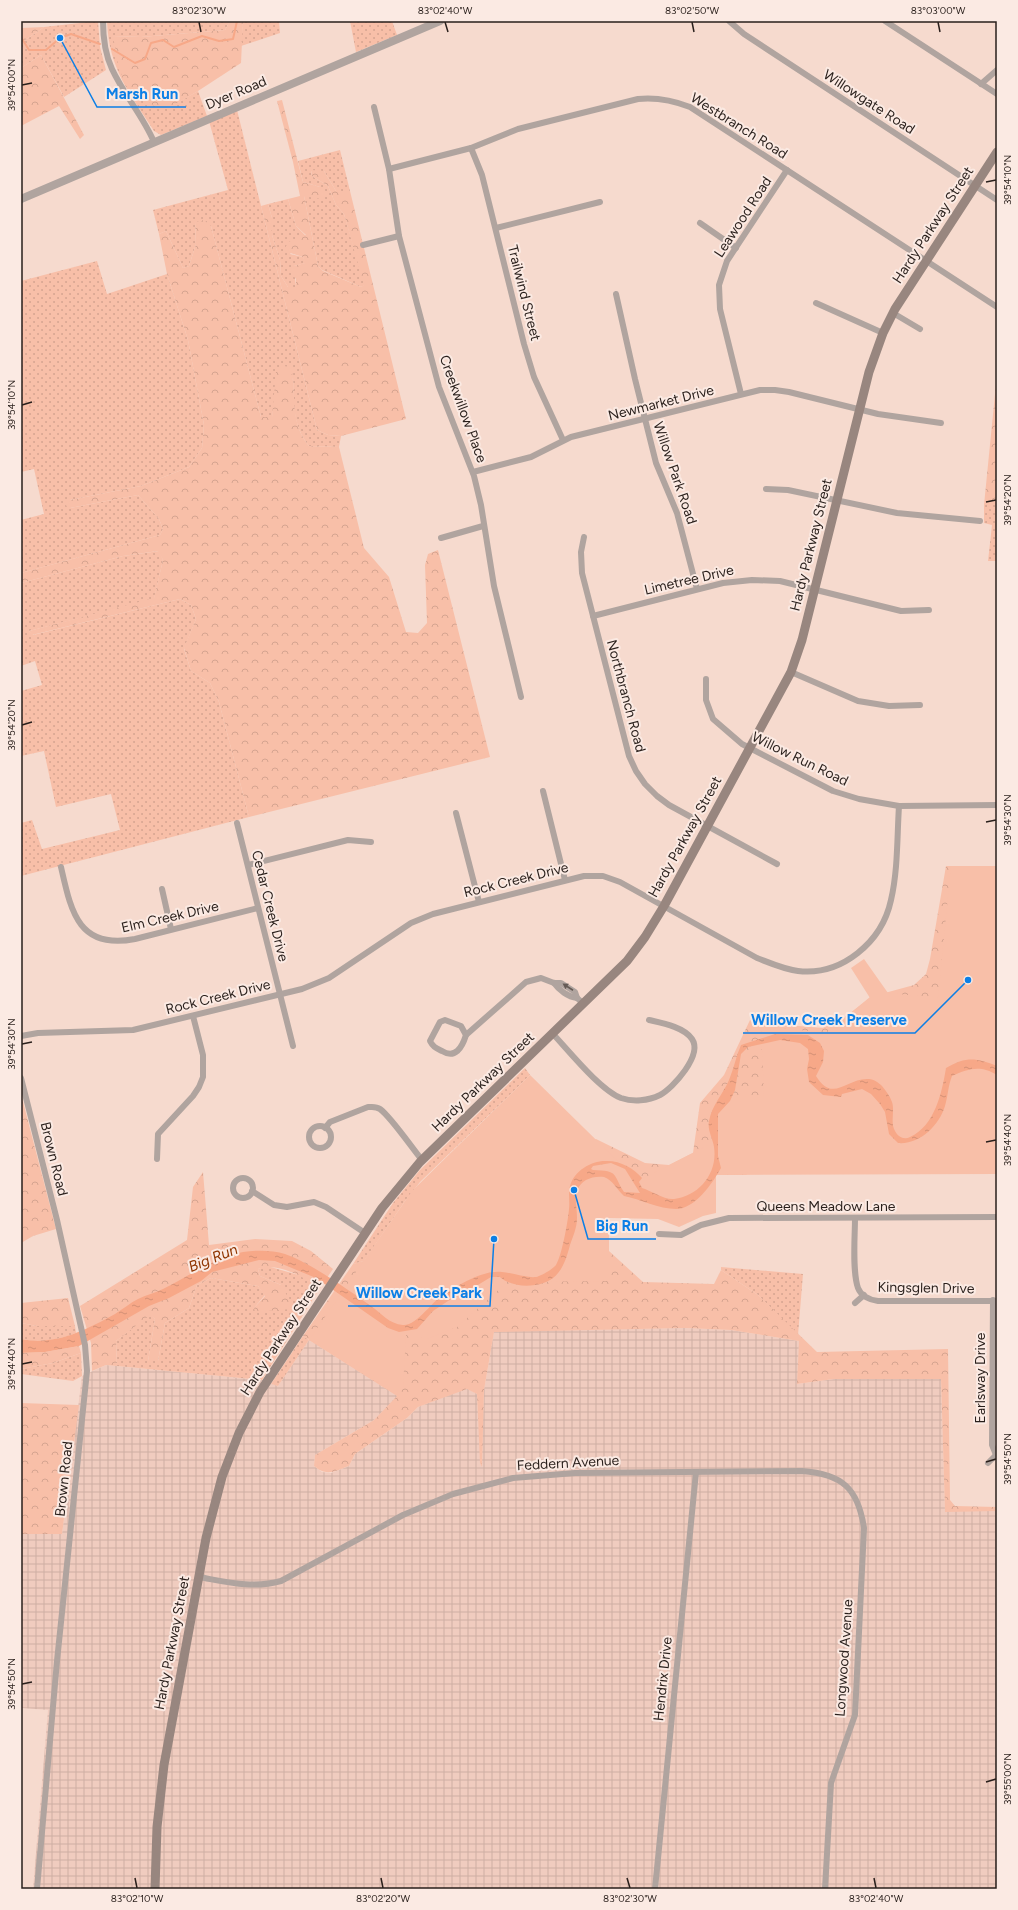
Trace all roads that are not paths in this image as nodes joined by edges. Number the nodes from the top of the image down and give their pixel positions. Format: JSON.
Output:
{"nodes":[{"id":1,"x":103,"y":21,"type":"edge"},
{"id":2,"x":440,"y":21,"type":"edge"},
{"id":3,"x":729,"y":21,"type":"edge"},
{"id":4,"x":884,"y":21,"type":"edge"},
{"id":5,"x":997,"y":70,"type":"edge"},
{"id":6,"x":981,"y":84,"type":"junction"},
{"id":7,"x":997,"y":94,"type":"edge"},
{"id":8,"x":374,"y":107,"type":"dead end"},
{"id":9,"x":154,"y":142,"type":"junction"},
{"id":10,"x":471,"y":148,"type":"junction"},
{"id":11,"x":997,"y":152,"type":"edge"},
{"id":12,"x":389,"y":169,"type":"junction"},
{"id":13,"x":787,"y":170,"type":"junction"},
{"id":14,"x":976,"y":185,"type":"junction"},
{"id":15,"x":21,"y":199,"type":"edge"},
{"id":16,"x":997,"y":200,"type":"edge"},
{"id":17,"x":600,"y":202,"type":"dead end"},
{"id":18,"x":700,"y":223,"type":"dead end"},
{"id":19,"x":496,"y":228,"type":"junction"},
{"id":20,"x":399,"y":236,"type":"junction"},
{"id":21,"x":363,"y":245,"type":"dead end"},
{"id":22,"x":736,"y":248,"type":"junction"},
{"id":23,"x":926,"y":261,"type":"junction"},
{"id":24,"x":616,"y":294,"type":"dead end"},
{"id":25,"x":816,"y":303,"type":"dead end"},
{"id":26,"x":997,"y":307,"type":"edge"},
{"id":27,"x":893,"y":313,"type":"junction"},
{"id":28,"x":920,"y":329,"type":"dead end"},
{"id":29,"x":883,"y":333,"type":"junction"},
{"id":30,"x":741,"y":394,"type":"junction"},
{"id":31,"x":859,"y":409,"type":"junction"},
{"id":32,"x":644,"y":419,"type":"junction"},
{"id":33,"x":942,"y":423,"type":"dead end"},
{"id":34,"x":563,"y":440,"type":"junction"},
{"id":35,"x":473,"y":472,"type":"junction"},
{"id":36,"x":766,"y":489,"type":"dead end"},
{"id":37,"x":836,"y":500,"type":"junction"},
{"id":38,"x":980,"y":521,"type":"dead end"},
{"id":39,"x":483,"y":526,"type":"junction"},
{"id":40,"x":584,"y":537,"type":"dead end"},
{"id":41,"x":441,"y":538,"type":"dead end"},
{"id":42,"x":697,"y":589,"type":"junction"},
{"id":43,"x":814,"y":589,"type":"junction"},
{"id":44,"x":929,"y":610,"type":"dead end"},
{"id":45,"x":593,"y":616,"type":"junction"},
{"id":46,"x":792,"y":672,"type":"junction"},
{"id":47,"x":706,"y":679,"type":"dead end"},
{"id":48,"x":521,"y":697,"type":"dead end"},
{"id":49,"x":920,"y":705,"type":"dead end"},
{"id":50,"x":750,"y":747,"type":"junction"},
{"id":51,"x":543,"y":791,"type":"dead end"},
{"id":52,"x":997,"y":805,"type":"edge"},
{"id":53,"x":899,"y":806,"type":"junction"},
{"id":54,"x":456,"y":813,"type":"dead end"},
{"id":55,"x":237,"y":823,"type":"dead end"},
{"id":56,"x":707,"y":826,"type":"junction"},
{"id":57,"x":371,"y":842,"type":"dead end"},
{"id":58,"x":777,"y":864,"type":"dead end"},
{"id":59,"x":248,"y":865,"type":"junction"},
{"id":60,"x":61,"y":867,"type":"dead end"},
{"id":61,"x":565,"y":880,"type":"junction"},
{"id":62,"x":162,"y":889,"type":"dead end"},
{"id":63,"x":479,"y":902,"type":"junction"},
{"id":64,"x":664,"y":906,"type":"junction"},
{"id":65,"x":258,"y":908,"type":"junction"},
{"id":66,"x":171,"y":930,"type":"junction"},
{"id":67,"x":280,"y":994,"type":"junction"},
{"id":68,"x":581,"y":1001,"type":"junction"},
{"id":69,"x":193,"y":1016,"type":"junction"},
{"id":70,"x":649,"y":1020,"type":"dead end"},
{"id":71,"x":552,"y":1034,"type":"junction"},
{"id":72,"x":466,"y":1035,"type":"junction"},
{"id":73,"x":21,"y":1036,"type":"edge"},
{"id":74,"x":293,"y":1046,"type":"dead end"},
{"id":75,"x":21,"y":1078,"type":"edge"},
{"id":76,"x":325,"y":1128,"type":"dead end"},
{"id":77,"x":157,"y":1159,"type":"dead end"},
{"id":78,"x":422,"y":1160,"type":"junction"},
{"id":79,"x":252,"y":1191,"type":"dead end"},
{"id":80,"x":997,"y":1217,"type":"edge"},
{"id":81,"x":855,"y":1218,"type":"junction"},
{"id":82,"x":365,"y":1233,"type":"junction"},
{"id":83,"x":659,"y":1234,"type":"dead end"},
{"id":84,"x":864,"y":1295,"type":"junction"},
{"id":85,"x":995,"y":1301,"type":"edge"},
{"id":86,"x":856,"y":1303,"type":"dead end"},
{"id":87,"x":996,"y":1456,"type":"edge"},
{"id":88,"x":988,"y":1463,"type":"dead end"},
{"id":89,"x":696,"y":1472,"type":"junction"},
{"id":90,"x":840,"y":1481,"type":"joint"},
{"id":91,"x":199,"y":1577,"type":"junction"},
{"id":92,"x":37,"y":1889,"type":"edge"},
{"id":93,"x":155,"y":1889,"type":"edge"},
{"id":94,"x":655,"y":1889,"type":"edge"},
{"id":95,"x":826,"y":1889,"type":"edge"}],
"edges":[{"from":1,"to":9,"type":"street"},
{"from":2,"to":9,"type":"street","name":"Dyer Road"},
{"from":3,"to":14,"type":"street","name":"Willowgate Road"},
{"from":4,"to":6,"type":"street"},
{"from":5,"to":6,"type":"street"},
{"from":6,"to":7,"type":"street"},
{"from":8,"to":12,"type":"street","name":"Creekwillow Place"},
{"from":9,"to":15,"type":"street","name":"Dyer Road"},
{"from":10,"to":12,"type":"street","name":"Westbranch Road"},
{"from":10,"to":13,"type":"street","name":"Westbranch Road"},
{"from":10,"to":19,"type":"street","name":"Trailwind Street"},
{"from":11,"to":14,"type":"main road","name":"Hardy Parkway Street"},
{"from":12,"to":20,"type":"street","name":"Creekwillow Place"},
{"from":13,"to":22,"type":"street","name":"Leawood Road"},
{"from":13,"to":23,"type":"street","name":"Westbranch Road"},
{"from":14,"to":16,"type":"street","name":"Willowgate Road"},
{"from":14,"to":23,"type":"main road","name":"Hardy Parkway Street"},
{"from":17,"to":19,"type":"street"},
{"from":18,"to":22,"type":"street"},
{"from":19,"to":34,"type":"street","name":"Trailwind Street"},
{"from":20,"to":21,"type":"street"},
{"from":20,"to":35,"type":"street","name":"Creekwillow Place"},
{"from":22,"to":30,"type":"street","name":"Leawood Road"},
{"from":23,"to":26,"type":"street","name":"Westbranch Road"},
{"from":23,"to":27,"type":"main road","name":"Hardy Parkway Street"},
{"from":24,"to":32,"type":"street","name":"Willow Park Road"},
{"from":25,"to":29,"type":"street"},
{"from":27,"to":28,"type":"street"},
{"from":27,"to":29,"type":"main road","name":"Hardy Parkway Street"},
{"from":29,"to":31,"type":"main road","name":"Hardy Parkway Street"},
{"from":30,"to":31,"type":"street","name":"Newmarket Drive"},
{"from":30,"to":32,"type":"street","name":"Newmarket Drive"},
{"from":31,"to":33,"type":"street","name":"Newmarket Drive"},
{"from":31,"to":37,"type":"main road","name":"Hardy Parkway Street"},
{"from":32,"to":34,"type":"street","name":"Newmarket Drive"},
{"from":32,"to":42,"type":"street","name":"Willow Park Road"},
{"from":34,"to":35,"type":"street","name":"Newmarket Drive"},
{"from":35,"to":39,"type":"street","name":"Creekwillow Place"},
{"from":36,"to":37,"type":"street"},
{"from":37,"to":38,"type":"street"},
{"from":37,"to":43,"type":"main road","name":"Hardy Parkway Street"},
{"from":39,"to":41,"type":"street"},
{"from":39,"to":48,"type":"street","name":"Creekwillow Place"},
{"from":40,"to":45,"type":"street","name":"Northbranch Road"},
{"from":42,"to":43,"type":"street","name":"Limetree Drive"},
{"from":42,"to":45,"type":"street","name":"Limetree Drive"},
{"from":43,"to":44,"type":"street","name":"Limetree Drive"},
{"from":43,"to":46,"type":"main road","name":"Hardy Parkway Street"},
{"from":45,"to":56,"type":"street","name":"Northbranch Road"},
{"from":46,"to":49,"type":"street"},
{"from":46,"to":50,"type":"main road","name":"Hardy Parkway Street"},
{"from":47,"to":50,"type":"street","name":"Willow Run Road"},
{"from":50,"to":53,"type":"street","name":"Willow Run Road"},
{"from":50,"to":56,"type":"main road","name":"Hardy Parkway Street"},
{"from":51,"to":61,"type":"street"},
{"from":52,"to":53,"type":"street","name":"Willow Run Road"},
{"from":53,"to":64,"type":"street","name":"Rock Creek Drive"},
{"from":54,"to":63,"type":"street"},
{"from":55,"to":59,"type":"street","name":"Cedar Creek Drive"},
{"from":56,"to":58,"type":"street","name":"Northbranch Road"},
{"from":56,"to":64,"type":"main road","name":"Hardy Parkway Street"},
{"from":57,"to":59,"type":"street"},
{"from":59,"to":65,"type":"street","name":"Cedar Creek Drive"},
{"from":60,"to":66,"type":"street","name":"Elm Creek Drive"},
{"from":61,"to":63,"type":"street","name":"Rock Creek Drive"},
{"from":61,"to":64,"type":"street","name":"Rock Creek Drive"},
{"from":62,"to":66,"type":"street"},
{"from":63,"to":67,"type":"street","name":"Rock Creek Drive"},
{"from":64,"to":68,"type":"main road","name":"Hardy Parkway Street"},
{"from":65,"to":66,"type":"street","name":"Elm Creek Drive"},
{"from":65,"to":67,"type":"street","name":"Cedar Creek Drive"},
{"from":67,"to":69,"type":"street","name":"Rock Creek Drive"},
{"from":67,"to":74,"type":"street","name":"Cedar Creek Drive"},
{"from":68,"to":71,"type":"main road","name":"Hardy Parkway Street"},
{"from":68,"to":72,"type":"street"},
{"from":69,"to":73,"type":"street","name":"Rock Creek Drive"},
{"from":69,"to":77,"type":"street"},
{"from":70,"to":71,"type":"street"},
{"from":71,"to":78,"type":"main road","name":"Hardy Parkway Street"},
{"from":72,"to":72,"type":"street"},
{"from":75,"to":92,"type":"street","name":"Brown Road"},
{"from":76,"to":78,"type":"street"},
{"from":78,"to":82,"type":"main road","name":"Hardy Parkway Street"},
{"from":79,"to":82,"type":"street"},
{"from":80,"to":81,"type":"street","name":"Queens Meadow Lane"},
{"from":81,"to":83,"type":"street","name":"Queens Meadow Lane"},
{"from":81,"to":84,"type":"street","name":"Kingsglen Drive"},
{"from":82,"to":91,"type":"main road","name":"Hardy Parkway Street"},
{"from":84,"to":85,"type":"street","name":"Kingsglen Drive"},
{"from":84,"to":86,"type":"street"},
{"from":85,"to":87,"type":"street","name":"Earlsway Drive"},
{"from":87,"to":88,"type":"street"},
{"from":89,"to":90,"type":"street","name":"Feddern Avenue"},
{"from":89,"to":91,"type":"street","name":"Feddern Avenue"},
{"from":89,"to":94,"type":"street","name":"Hendrix Drive"},
{"from":90,"to":95,"type":"street","name":"Longwood Avenue"},
{"from":91,"to":93,"type":"main road","name":"Hardy Parkway Street"}]}
